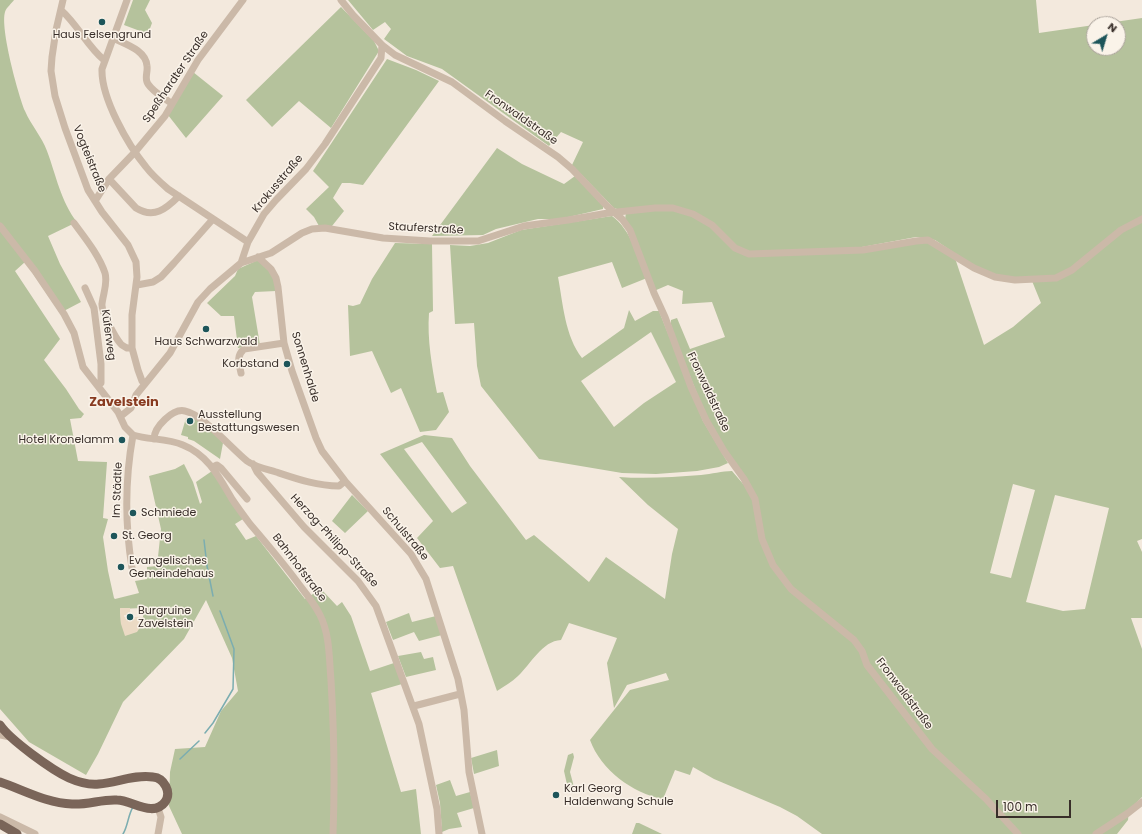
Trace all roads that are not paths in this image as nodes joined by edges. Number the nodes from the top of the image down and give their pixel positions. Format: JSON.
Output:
{"nodes":[{"id":1,"x":63,"y":0,"type":"edge"},
{"id":2,"x":127,"y":0,"type":"edge"},
{"id":3,"x":242,"y":0,"type":"edge"},
{"id":4,"x":341,"y":0,"type":"edge"},
{"id":5,"x":61,"y":10,"type":"junction"},
{"id":6,"x":113,"y":38,"type":"junction"},
{"id":7,"x":382,"y":45,"type":"junction"},
{"id":8,"x":395,"y":55,"type":"junction"},
{"id":9,"x":381,"y":58,"type":"junction"},
{"id":10,"x":104,"y":60,"type":"junction"},
{"id":11,"x":172,"y":104,"type":"junction"},
{"id":12,"x":135,"y":152,"type":"junction"},
{"id":13,"x":109,"y":179,"type":"junction"},
{"id":14,"x":179,"y":196,"type":"junction"},
{"id":15,"x":95,"y":201,"type":"junction"},
{"id":16,"x":614,"y":212,"type":"junction"},
{"id":17,"x":213,"y":218,"type":"junction"},
{"id":18,"x":1142,"y":219,"type":"edge"},
{"id":19,"x":74,"y":223,"type":"dead end"},
{"id":20,"x":0,"y":226,"type":"edge"},
{"id":21,"x":248,"y":242,"type":"junction"},
{"id":22,"x":258,"y":258,"type":"junction"},
{"id":23,"x":241,"y":263,"type":"junction"},
{"id":24,"x":136,"y":285,"type":"junction"},
{"id":25,"x":85,"y":288,"type":"dead end"},
{"id":26,"x":102,"y":306,"type":"junction"},
{"id":27,"x":94,"y":308,"type":"junction"},
{"id":28,"x":284,"y":343,"type":"junction"},
{"id":29,"x":132,"y":348,"type":"junction"},
{"id":30,"x":241,"y":373,"type":"dead end"},
{"id":31,"x":145,"y":384,"type":"junction"},
{"id":32,"x":98,"y":386,"type":"junction"},
{"id":33,"x":121,"y":416,"type":"junction"},
{"id":34,"x":133,"y":435,"type":"junction"},
{"id":35,"x":154,"y":439,"type":"junction"},
{"id":36,"x":253,"y":464,"type":"junction"},
{"id":37,"x":213,"y":467,"type":"junction"},
{"id":38,"x":345,"y":481,"type":"junction"},
{"id":39,"x":247,"y":499,"type":"dead end"},
{"id":40,"x":132,"y":568,"type":"dead end"},
{"id":41,"x":460,"y":694,"type":"junction"},
{"id":42,"x":414,"y":706,"type":"junction"},
{"id":43,"x":0,"y":725,"type":"edge"},
{"id":44,"x":0,"y":735,"type":"edge"},
{"id":45,"x":10,"y":737,"type":"junction"},
{"id":46,"x":0,"y":782,"type":"edge"},
{"id":47,"x":1142,"y":802,"type":"edge"},
{"id":48,"x":158,"y":808,"type":"junction"},
{"id":49,"x":0,"y":817,"type":"edge"},
{"id":50,"x":0,"y":824,"type":"edge"},
{"id":51,"x":17,"y":834,"type":"edge"},
{"id":52,"x":35,"y":834,"type":"edge"},
{"id":53,"x":158,"y":834,"type":"edge"},
{"id":54,"x":333,"y":834,"type":"edge"},
{"id":55,"x":439,"y":834,"type":"edge"},
{"id":56,"x":482,"y":834,"type":"edge"},
{"id":57,"x":1018,"y":834,"type":"edge"},
{"id":58,"x":1096,"y":834,"type":"edge"}],
"edges":[{"from":1,"to":5,"type":"street","name":"Vogteistraße"},
{"from":2,"to":6,"type":"street"},
{"from":3,"to":11,"type":"street","name":"Speßhardter Straße"},
{"from":4,"to":7,"type":"street","name":"Fronwaldstraße"},
{"from":5,"to":10,"type":"street"},
{"from":5,"to":15,"type":"street","name":"Vogteistraße"},
{"from":6,"to":10,"type":"street"},
{"from":6,"to":11,"type":"street"},
{"from":7,"to":8,"type":"street","name":"Fronwaldstraße"},
{"from":7,"to":9,"type":"street","name":"Krokusstraße"},
{"from":8,"to":9,"type":"street"},
{"from":8,"to":16,"type":"street","name":"Fronwaldstraße"},
{"from":9,"to":21,"type":"street","name":"Krokusstraße"},
{"from":10,"to":12,"type":"street"},
{"from":11,"to":12,"type":"street","name":"Speßhardter Straße"},
{"from":12,"to":13,"type":"street","name":"Speßhardter Straße"},
{"from":12,"to":14,"type":"street"},
{"from":13,"to":14,"type":"street"},
{"from":13,"to":15,"type":"street","name":"Speßhardter Straße"},
{"from":14,"to":17,"type":"street"},
{"from":15,"to":24,"type":"street","name":"Vogteistraße"},
{"from":16,"to":18,"type":"street","name":"Stauferstraße"},
{"from":16,"to":22,"type":"street","name":"Stauferstraße"},
{"from":16,"to":57,"type":"street","name":"Fronwaldstraße"},
{"from":17,"to":21,"type":"street"},
{"from":17,"to":24,"type":"street"},
{"from":19,"to":26,"type":"street"},
{"from":20,"to":32,"type":"street"},
{"from":21,"to":23,"type":"street","name":"Krokusstraße"},
{"from":22,"to":23,"type":"street","name":"Stauferstraße"},
{"from":22,"to":28,"type":"street","name":"Sonnenhalde"},
{"from":23,"to":31,"type":"street"},
{"from":24,"to":29,"type":"street","name":"Vogteistraße"},
{"from":25,"to":27,"type":"street","name":"Küferweg"},
{"from":26,"to":27,"type":"street"},
{"from":26,"to":29,"type":"street"},
{"from":27,"to":32,"type":"street","name":"Küferweg"},
{"from":28,"to":30,"type":"street"},
{"from":28,"to":38,"type":"street","name":"Sonnenhalde"},
{"from":29,"to":31,"type":"street","name":"Vogteistraße"},
{"from":31,"to":33,"type":"street"},
{"from":32,"to":33,"type":"street"},
{"from":33,"to":34,"type":"street"},
{"from":34,"to":35,"type":"street","name":"Bahnhofstraße"},
{"from":34,"to":40,"type":"street","name":"Im Städtle"},
{"from":35,"to":36,"type":"street"},
{"from":35,"to":37,"type":"street","name":"Bahnhofstraße"},
{"from":36,"to":38,"type":"street"},
{"from":36,"to":42,"type":"street","name":"Herzog-Philipp-Straße"},
{"from":37,"to":39,"type":"street"},
{"from":37,"to":54,"type":"street","name":"Bahnhofstraße"},
{"from":38,"to":41,"type":"street","name":"Schulstraße"},
{"from":41,"to":42,"type":"street"},
{"from":41,"to":56,"type":"street","name":"Schulstraße"},
{"from":42,"to":55,"type":"street","name":"Herzog-Philipp-Straße"},
{"from":43,"to":45,"type":"main road"},
{"from":44,"to":45,"type":"street"},
{"from":45,"to":48,"type":"main road"},
{"from":46,"to":48,"type":"main road"},
{"from":47,"to":58,"type":"street"},
{"from":48,"to":53,"type":"street"},
{"from":49,"to":52,"type":"street"},
{"from":50,"to":51,"type":"main road"}]}
